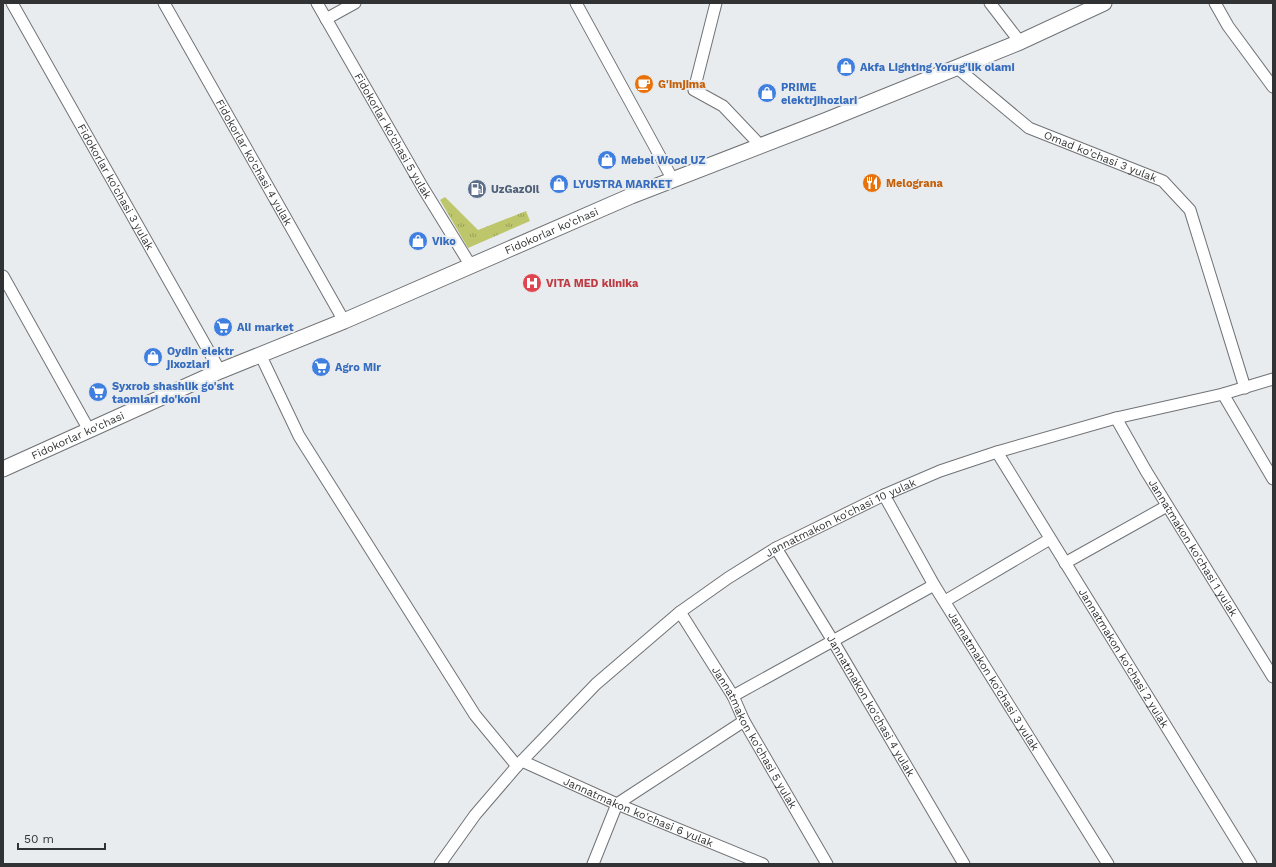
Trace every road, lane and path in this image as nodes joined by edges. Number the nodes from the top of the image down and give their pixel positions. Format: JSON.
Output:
{"nodes":[{"id":1,"x":12,"y":3,"type":"edge"},
{"id":2,"x":164,"y":3,"type":"edge"},
{"id":3,"x":317,"y":3,"type":"edge"},
{"id":4,"x":355,"y":3,"type":"edge"},
{"id":5,"x":576,"y":3,"type":"edge"},
{"id":6,"x":716,"y":3,"type":"edge"},
{"id":7,"x":990,"y":3,"type":"edge"},
{"id":8,"x":1104,"y":3,"type":"edge"},
{"id":9,"x":1215,"y":3,"type":"edge"},
{"id":10,"x":326,"y":19,"type":"junction"},
{"id":11,"x":1020,"y":42,"type":"junction"},
{"id":12,"x":956,"y":68,"type":"junction"},
{"id":13,"x":1273,"y":87,"type":"edge"},
{"id":14,"x":761,"y":146,"type":"junction"},
{"id":15,"x":673,"y":180,"type":"junction"},
{"id":16,"x":471,"y":266,"type":"junction"},
{"id":17,"x":3,"y":276,"type":"edge"},
{"id":18,"x":344,"y":322,"type":"junction"},
{"id":19,"x":260,"y":354,"type":"junction"},
{"id":20,"x":220,"y":371,"type":"junction"},
{"id":21,"x":1273,"y":380,"type":"edge"},
{"id":22,"x":1245,"y":388,"type":"junction"},
{"id":23,"x":1223,"y":394,"type":"junction"},
{"id":24,"x":1116,"y":418,"type":"junction"},
{"id":25,"x":89,"y":430,"type":"junction"},
{"id":26,"x":997,"y":452,"type":"junction"},
{"id":27,"x":3,"y":469,"type":"edge"},
{"id":28,"x":1273,"y":479,"type":"edge"},
{"id":29,"x":884,"y":495,"type":"junction"},
{"id":30,"x":1167,"y":506,"type":"junction"},
{"id":31,"x":1050,"y":539,"type":"junction"},
{"id":32,"x":776,"y":548,"type":"junction"},
{"id":33,"x":1065,"y":563,"type":"junction"},
{"id":34,"x":934,"y":585,"type":"junction"},
{"id":35,"x":945,"y":602,"type":"junction"},
{"id":36,"x":680,"y":612,"type":"junction"},
{"id":37,"x":833,"y":641,"type":"junction"},
{"id":38,"x":1273,"y":677,"type":"edge"},
{"id":39,"x":733,"y":696,"type":"junction"},
{"id":40,"x":744,"y":721,"type":"junction"},
{"id":41,"x":519,"y":763,"type":"junction"},
{"id":42,"x":617,"y":804,"type":"junction"},
{"id":43,"x":440,"y":864,"type":"edge"},
{"id":44,"x":593,"y":864,"type":"edge"},
{"id":45,"x":763,"y":864,"type":"edge"},
{"id":46,"x":827,"y":864,"type":"edge"},
{"id":47,"x":964,"y":864,"type":"edge"},
{"id":48,"x":1108,"y":864,"type":"edge"},
{"id":49,"x":1251,"y":864,"type":"edge"}],
"edges":[{"from":1,"to":20,"type":"street","name":"Fidokorlar ko'chasi 3 yulak"},
{"from":2,"to":18,"type":"street","name":"Fidokorlar ko'chasi 4 yulak"},
{"from":3,"to":10,"type":"street","name":"Fidokorlar ko'chasi 5 yulak"},
{"from":4,"to":10,"type":"street"},
{"from":5,"to":15,"type":"street"},
{"from":6,"to":14,"type":"street"},
{"from":7,"to":11,"type":"street"},
{"from":8,"to":11,"type":"main road","name":"Fidokorlar ko'chasi"},
{"from":9,"to":13,"type":"street"},
{"from":10,"to":16,"type":"street","name":"Fidokorlar ko'chasi 5 yulak"},
{"from":11,"to":12,"type":"main road","name":"Fidokorlar ko'chasi"},
{"from":12,"to":14,"type":"main road","name":"Fidokorlar ko'chasi"},
{"from":12,"to":22,"type":"street","name":"Omad ko'chasi 3 yulak"},
{"from":14,"to":15,"type":"main road","name":"Fidokorlar ko'chasi"},
{"from":15,"to":16,"type":"main road","name":"Fidokorlar ko'chasi"},
{"from":16,"to":18,"type":"main road","name":"Fidokorlar ko'chasi"},
{"from":17,"to":25,"type":"street"},
{"from":18,"to":19,"type":"main road","name":"Fidokorlar ko'chasi"},
{"from":19,"to":20,"type":"main road","name":"Fidokorlar ko'chasi"},
{"from":19,"to":41,"type":"street"},
{"from":20,"to":25,"type":"main road","name":"Fidokorlar ko'chasi"},
{"from":21,"to":22,"type":"street","name":"Jannatmakon ko'chasi 10 yulak"},
{"from":22,"to":23,"type":"street","name":"Jannatmakon ko'chasi 10 yulak"},
{"from":23,"to":24,"type":"street","name":"Jannatmakon ko'chasi 10 yulak"},
{"from":23,"to":28,"type":"street"},
{"from":24,"to":26,"type":"street","name":"Jannatmakon ko'chasi 10 yulak"},
{"from":24,"to":30,"type":"street","name":"Jannatmakon ko'chasi 1 yulak"},
{"from":25,"to":27,"type":"main road","name":"Fidokorlar ko'chasi"},
{"from":26,"to":29,"type":"street","name":"Jannatmakon ko'chasi 10 yulak"},
{"from":26,"to":31,"type":"street","name":"Jannatmakon ko'chasi 2 yulak"},
{"from":29,"to":32,"type":"street","name":"Jannatmakon ko'chasi 10 yulak"},
{"from":29,"to":34,"type":"street","name":"Jannatmakon ko'chasi 3 yulak"},
{"from":30,"to":33,"type":"street"},
{"from":30,"to":38,"type":"street","name":"Jannatmakon ko'chasi 1 yulak"},
{"from":31,"to":33,"type":"street","name":"Jannatmakon ko'chasi 2 yulak"},
{"from":31,"to":35,"type":"street"},
{"from":32,"to":36,"type":"street","name":"Jannatmakon ko'chasi 10 yulak"},
{"from":32,"to":37,"type":"street","name":"Jannatmakon ko'chasi 4 yulak"},
{"from":33,"to":49,"type":"street","name":"Jannatmakon ko'chasi 2 yulak"},
{"from":34,"to":35,"type":"street","name":"Jannatmakon ko'chasi 3 yulak"},
{"from":34,"to":37,"type":"street"},
{"from":35,"to":48,"type":"street","name":"Jannatmakon ko'chasi 3 yulak"},
{"from":36,"to":39,"type":"street","name":"Jannatmakon ko'chasi 5 yulak"},
{"from":36,"to":41,"type":"street","name":"Jannatmakon ko'chasi 10 yulak"},
{"from":37,"to":39,"type":"street"},
{"from":37,"to":47,"type":"street","name":"Jannatmakon ko'chasi 4 yulak"},
{"from":39,"to":40,"type":"street","name":"Jannatmakon ko'chasi 5 yulak"},
{"from":40,"to":42,"type":"street"},
{"from":40,"to":46,"type":"street","name":"Jannatmakon ko'chasi 5 yulak"},
{"from":41,"to":42,"type":"street","name":"Jannatmakon ko'chasi 6 yulak"},
{"from":41,"to":43,"type":"street","name":"Jannatmakon ko'chasi 10 yulak"},
{"from":42,"to":44,"type":"street"},
{"from":42,"to":45,"type":"street","name":"Jannatmakon ko'chasi 6 yulak"}]}
